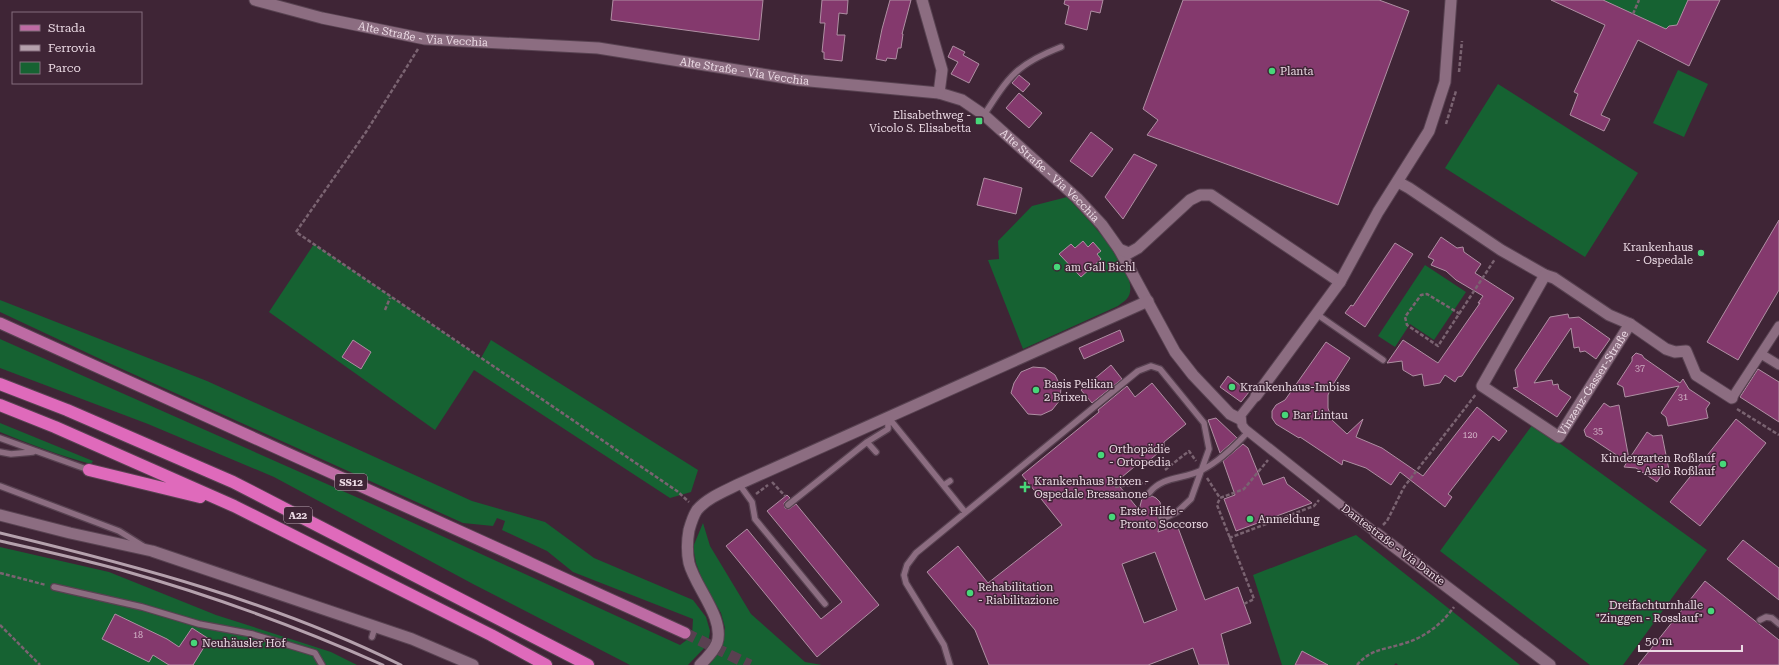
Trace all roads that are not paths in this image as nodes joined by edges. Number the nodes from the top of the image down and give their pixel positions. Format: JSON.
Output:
{"nodes":[{"id":1,"x":255,"y":0,"type":"edge"},
{"id":2,"x":922,"y":0,"type":"edge"},
{"id":3,"x":1452,"y":0,"type":"edge"},
{"id":4,"x":1061,"y":47,"type":"dead end"},
{"id":5,"x":938,"y":93,"type":"junction"},
{"id":6,"x":984,"y":115,"type":"junction"},
{"id":7,"x":1398,"y":182,"type":"junction"},
{"id":8,"x":1119,"y":249,"type":"junction"},
{"id":9,"x":1545,"y":275,"type":"junction"},
{"id":10,"x":1340,"y":282,"type":"junction"},
{"id":11,"x":1148,"y":301,"type":"junction"},
{"id":12,"x":1318,"y":315,"type":"junction"},
{"id":13,"x":0,"y":323,"type":"edge"},
{"id":14,"x":1630,"y":324,"type":"junction"},
{"id":15,"x":1779,"y":326,"type":"edge"},
{"id":16,"x":1761,"y":354,"type":"junction"},
{"id":17,"x":1383,"y":360,"type":"dead end"},
{"id":18,"x":1779,"y":365,"type":"edge"},
{"id":19,"x":0,"y":384,"type":"edge"},
{"id":20,"x":1256,"y":396,"type":"joint"},
{"id":21,"x":1732,"y":398,"type":"joint"},
{"id":22,"x":0,"y":405,"type":"edge"},
{"id":23,"x":888,"y":417,"type":"junction"},
{"id":24,"x":1240,"y":420,"type":"junction"},
{"id":25,"x":1248,"y":432,"type":"junction"},
{"id":26,"x":0,"y":438,"type":"edge"},
{"id":27,"x":867,"y":442,"type":"junction"},
{"id":28,"x":36,"y":451,"type":"junction"},
{"id":29,"x":0,"y":452,"type":"edge"},
{"id":30,"x":876,"y":452,"type":"dead end"},
{"id":31,"x":89,"y":470,"type":"joint"},
{"id":32,"x":1202,"y":470,"type":"junction"},
{"id":33,"x":950,"y":481,"type":"dead end"},
{"id":34,"x":738,"y":484,"type":"junction"},
{"id":35,"x":944,"y":485,"type":"junction"},
{"id":36,"x":0,"y":486,"type":"edge"},
{"id":37,"x":1149,"y":493,"type":"dead end"},
{"id":38,"x":788,"y":505,"type":"dead end"},
{"id":39,"x":234,"y":506,"type":"junction"},
{"id":40,"x":965,"y":512,"type":"junction"},
{"id":41,"x":0,"y":515,"type":"edge"},
{"id":42,"x":1161,"y":517,"type":"dead end"},
{"id":43,"x":1376,"y":533,"type":"joint"},
{"id":44,"x":152,"y":551,"type":"junction"},
{"id":45,"x":54,"y":587,"type":"road end"},
{"id":46,"x":825,"y":604,"type":"dead end"},
{"id":47,"x":1760,"y":620,"type":"dead end"},
{"id":48,"x":1779,"y":624,"type":"edge"},
{"id":49,"x":685,"y":634,"type":"tunnel mouth"},
{"id":50,"x":322,"y":665,"type":"edge"},
{"id":51,"x":473,"y":665,"type":"edge"},
{"id":52,"x":546,"y":665,"type":"edge"},
{"id":53,"x":588,"y":665,"type":"edge"},
{"id":54,"x":700,"y":665,"type":"edge"},
{"id":55,"x":950,"y":665,"type":"edge"},
{"id":56,"x":1550,"y":665,"type":"edge"}],
"edges":[{"from":1,"to":5,"type":"street","name":"Alte Straße - Via Vecchia"},
{"from":2,"to":5,"type":"street"},
{"from":3,"to":7,"type":"street"},
{"from":4,"to":6,"type":"lane"},
{"from":5,"to":6,"type":"street","name":"Alte Straße - Via Vecchia"},
{"from":6,"to":8,"type":"street","name":"Alte Straße - Via Vecchia"},
{"from":7,"to":9,"type":"street"},
{"from":7,"to":10,"type":"street"},
{"from":8,"to":10,"type":"street"},
{"from":8,"to":11,"type":"street","name":"Alte Straße - Via Vecchia"},
{"from":9,"to":14,"type":"street"},
{"from":9,"to":14,"type":"street","name":"Vinzenz-Gasser-Straße"},
{"from":10,"to":12,"type":"street"},
{"from":11,"to":23,"type":"street"},
{"from":11,"to":24,"type":"street","name":"Alte Straße - Via Vecchia"},
{"from":12,"to":17,"type":"lane"},
{"from":12,"to":20,"type":"street"},
{"from":13,"to":49,"type":"main road","number":"SS12"},
{"from":14,"to":21,"type":"street"},
{"from":15,"to":16,"type":"street"},
{"from":16,"to":18,"type":"street"},
{"from":16,"to":21,"type":"street"},
{"from":19,"to":53,"type":"highway","number":"A22"},
{"from":20,"to":24,"type":"street"},
{"from":22,"to":39,"type":"highway","number":"A22"},
{"from":23,"to":27,"type":"lane"},
{"from":23,"to":34,"type":"street"},
{"from":23,"to":35,"type":"lane"},
{"from":24,"to":25,"type":"street","name":"Dantestraße - Via Dante"},
{"from":25,"to":32,"type":"lane"},
{"from":25,"to":43,"type":"street","name":"Dantestraße - Via Dante"},
{"from":26,"to":28,"type":"lane"},
{"from":27,"to":30,"type":"lane"},
{"from":27,"to":38,"type":"lane"},
{"from":28,"to":29,"type":"lane"},
{"from":28,"to":31,"type":"lane"},
{"from":31,"to":39,"type":"highway"},
{"from":32,"to":37,"type":"lane"},
{"from":32,"to":40,"type":"lane"},
{"from":32,"to":42,"type":"lane"},
{"from":33,"to":35,"type":"lane"},
{"from":34,"to":46,"type":"lane"},
{"from":34,"to":54,"type":"street"},
{"from":35,"to":40,"type":"lane"},
{"from":36,"to":44,"type":"lane"},
{"from":39,"to":52,"type":"highway","number":"A22"},
{"from":40,"to":55,"type":"lane"},
{"from":41,"to":44,"type":"street"},
{"from":43,"to":56,"type":"street","name":"Dantestraße - Via Dante"},
{"from":44,"to":51,"type":"street"},
{"from":45,"to":50,"type":"lane"},
{"from":47,"to":48,"type":"lane"}]}
